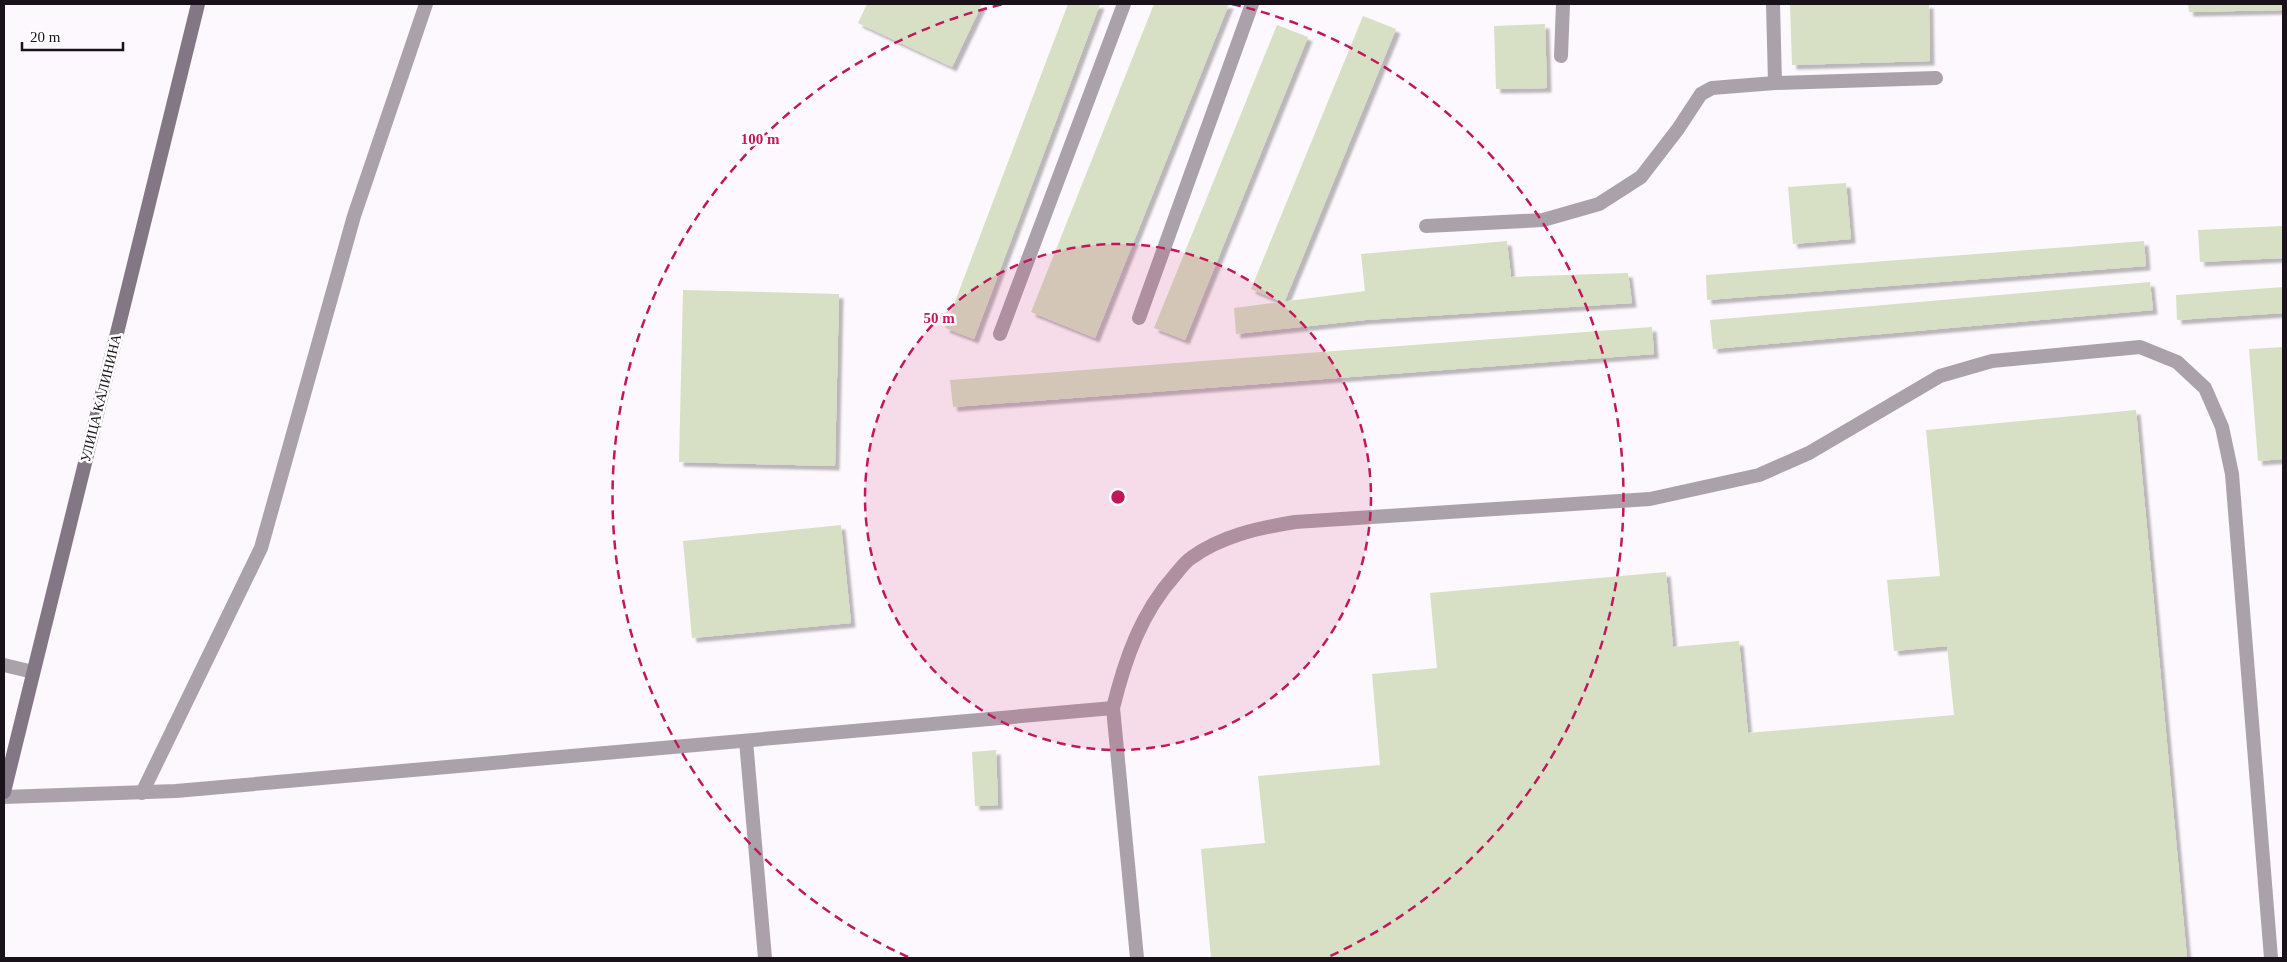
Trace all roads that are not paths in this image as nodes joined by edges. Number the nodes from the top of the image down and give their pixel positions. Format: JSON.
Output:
{"nodes":[{"id":1,"x":198,"y":4,"type":"edge"},
{"id":2,"x":426,"y":4,"type":"edge"},
{"id":3,"x":1124,"y":4,"type":"edge"},
{"id":4,"x":1252,"y":4,"type":"edge"},
{"id":5,"x":1563,"y":4,"type":"edge"},
{"id":6,"x":1773,"y":4,"type":"edge"},
{"id":7,"x":1561,"y":56,"type":"dead end"},
{"id":8,"x":1936,"y":78,"type":"dead end"},
{"id":9,"x":1775,"y":83,"type":"junction"},
{"id":10,"x":1426,"y":226,"type":"dead end"},
{"id":11,"x":1139,"y":318,"type":"dead end"},
{"id":12,"x":1000,"y":334,"type":"dead end"},
{"id":13,"x":4,"y":664,"type":"edge"},
{"id":14,"x":33,"y":672,"type":"junction"},
{"id":15,"x":1113,"y":708,"type":"junction"},
{"id":16,"x":746,"y":741,"type":"junction"},
{"id":17,"x":4,"y":792,"type":"edge"},
{"id":18,"x":142,"y":792,"type":"junction"},
{"id":19,"x":4,"y":797,"type":"edge"},
{"id":20,"x":765,"y":958,"type":"edge"},
{"id":21,"x":1137,"y":958,"type":"edge"},
{"id":22,"x":2271,"y":958,"type":"edge"}],
"edges":[{"from":1,"to":14,"type":"main road","name":"УЛИЦА КАЛИНИНА"},
{"from":2,"to":18,"type":"lane"},
{"from":3,"to":12,"type":"lane"},
{"from":4,"to":11,"type":"lane"},
{"from":5,"to":7,"type":"lane"},
{"from":6,"to":9,"type":"lane"},
{"from":8,"to":9,"type":"lane"},
{"from":9,"to":10,"type":"lane"},
{"from":13,"to":14,"type":"lane"},
{"from":14,"to":17,"type":"main road","name":"УЛИЦА КАЛИНИНА"},
{"from":15,"to":16,"type":"lane"},
{"from":15,"to":21,"type":"lane"},
{"from":15,"to":22,"type":"lane"},
{"from":16,"to":18,"type":"lane"},
{"from":16,"to":20,"type":"lane"},
{"from":18,"to":19,"type":"lane"}]}
